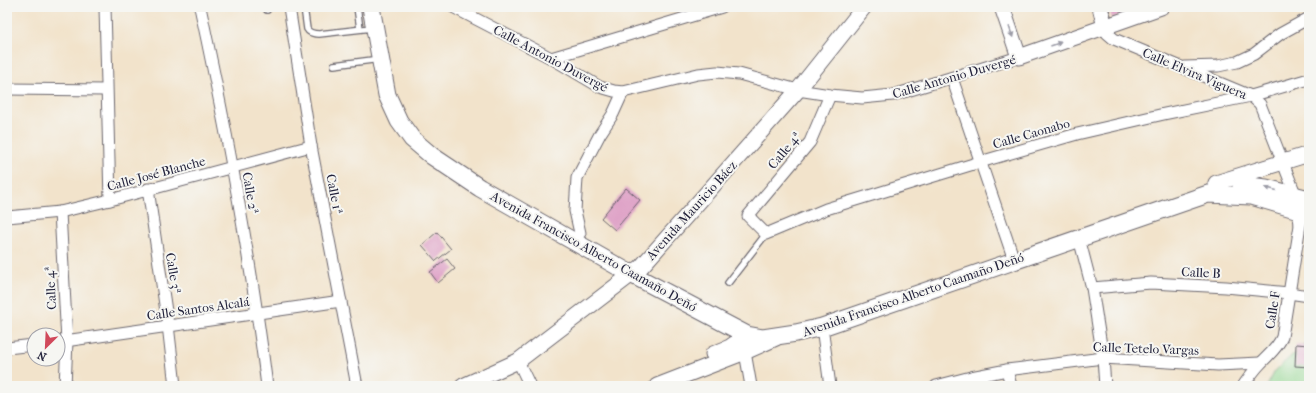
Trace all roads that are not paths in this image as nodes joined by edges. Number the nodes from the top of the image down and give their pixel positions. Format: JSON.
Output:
{"nodes":[{"id":1,"x":105,"y":7,"type":"edge"},
{"id":2,"x":200,"y":7,"type":"edge"},
{"id":3,"x":289,"y":7,"type":"edge"},
{"id":4,"x":304,"y":7,"type":"edge"},
{"id":5,"x":357,"y":7,"type":"edge"},
{"id":6,"x":371,"y":7,"type":"edge"},
{"id":7,"x":383,"y":7,"type":"edge"},
{"id":8,"x":453,"y":7,"type":"edge"},
{"id":9,"x":722,"y":7,"type":"edge"},
{"id":10,"x":864,"y":7,"type":"edge"},
{"id":11,"x":1002,"y":7,"type":"edge"},
{"id":12,"x":1100,"y":7,"type":"edge"},
{"id":13,"x":1161,"y":7,"type":"edge"},
{"id":14,"x":1309,"y":18,"type":"edge"},
{"id":15,"x":1105,"y":27,"type":"junction"},
{"id":16,"x":367,"y":28,"type":"junction"},
{"id":17,"x":1019,"y":57,"type":"junction"},
{"id":18,"x":551,"y":58,"type":"junction"},
{"id":19,"x":380,"y":59,"type":"junction"},
{"id":20,"x":334,"y":65,"type":"dead end"},
{"id":21,"x":1179,"y":67,"type":"junction"},
{"id":22,"x":952,"y":78,"type":"junction"},
{"id":23,"x":1309,"y":79,"type":"edge"},
{"id":24,"x":7,"y":89,"type":"edge"},
{"id":25,"x":106,"y":90,"type":"junction"},
{"id":26,"x":798,"y":90,"type":"junction"},
{"id":27,"x":623,"y":92,"type":"junction"},
{"id":28,"x":830,"y":95,"type":"junction"},
{"id":29,"x":1251,"y":96,"type":"junction"},
{"id":30,"x":311,"y":146,"type":"junction"},
{"id":31,"x":1309,"y":154,"type":"edge"},
{"id":32,"x":1287,"y":161,"type":"junction"},
{"id":33,"x":980,"y":162,"type":"junction"},
{"id":34,"x":232,"y":167,"type":"junction"},
{"id":35,"x":1216,"y":183,"type":"junction"},
{"id":36,"x":148,"y":189,"type":"junction"},
{"id":37,"x":110,"y":200,"type":"junction"},
{"id":38,"x":1303,"y":207,"type":"edge"},
{"id":39,"x":60,"y":212,"type":"junction"},
{"id":40,"x":7,"y":217,"type":"edge"},
{"id":41,"x":580,"y":233,"type":"junction"},
{"id":42,"x":766,"y":234,"type":"junction"},
{"id":43,"x":1079,"y":238,"type":"junction"},
{"id":44,"x":1012,"y":256,"type":"junction"},
{"id":45,"x":636,"y":270,"type":"junction"},
{"id":46,"x":728,"y":284,"type":"dead end"},
{"id":47,"x":1092,"y":288,"type":"junction"},
{"id":48,"x":1289,"y":293,"type":"junction"},
{"id":49,"x":1309,"y":296,"type":"edge"},
{"id":50,"x":341,"y":301,"type":"junction"},
{"id":51,"x":258,"y":314,"type":"junction"},
{"id":52,"x":168,"y":325,"type":"junction"},
{"id":53,"x":63,"y":327,"type":"edge"},
{"id":54,"x":822,"y":327,"type":"junction"},
{"id":55,"x":747,"y":335,"type":"junction"},
{"id":56,"x":781,"y":336,"type":"junction"},
{"id":57,"x":66,"y":341,"type":"edge"},
{"id":58,"x":26,"y":346,"type":"edge"},
{"id":59,"x":7,"y":348,"type":"edge"},
{"id":60,"x":745,"y":352,"type":"junction"},
{"id":61,"x":1103,"y":358,"type":"junction"},
{"id":62,"x":518,"y":361,"type":"junction"},
{"id":63,"x":1260,"y":363,"type":"junction"},
{"id":64,"x":64,"y":367,"type":"edge"},
{"id":65,"x":1007,"y":370,"type":"junction"},
{"id":66,"x":949,"y":384,"type":"edge"},
{"id":67,"x":65,"y":386,"type":"edge"},
{"id":68,"x":175,"y":386,"type":"edge"},
{"id":69,"x":267,"y":386,"type":"edge"},
{"id":70,"x":357,"y":386,"type":"edge"},
{"id":71,"x":463,"y":386,"type":"edge"},
{"id":72,"x":530,"y":386,"type":"edge"},
{"id":73,"x":646,"y":386,"type":"edge"},
{"id":74,"x":657,"y":386,"type":"edge"},
{"id":75,"x":751,"y":386,"type":"edge"},
{"id":76,"x":830,"y":386,"type":"edge"},
{"id":77,"x":936,"y":386,"type":"edge"},
{"id":78,"x":1011,"y":386,"type":"edge"},
{"id":79,"x":1106,"y":386,"type":"edge"},
{"id":80,"x":1242,"y":386,"type":"edge"}],
"edges":[{"from":1,"to":25,"type":"street"},
{"from":2,"to":34,"type":"street","name":"Calle 2ª"},
{"from":3,"to":30,"type":"street","name":"Calle 1ª"},
{"from":4,"to":16,"type":"lane"},
{"from":5,"to":16,"type":"lane"},
{"from":6,"to":16,"type":"main road","name":"Avenida Francisco Alberto Caamaño Deñó"},
{"from":7,"to":41,"type":"main road","name":"Avenida Francisco Alberto Caamaño Deñó"},
{"from":8,"to":18,"type":"street","name":"Calle Antonio Duvergé"},
{"from":9,"to":18,"type":"street"},
{"from":10,"to":26,"type":"main road","name":"Avenida Mauricio Báez"},
{"from":11,"to":17,"type":"main road","one_way":true},
{"from":12,"to":15,"type":"main road","name":"Calle Elvira Viguera"},
{"from":13,"to":15,"type":"main road","name":"Calle Antonio Duvergé"},
{"from":14,"to":21,"type":"street"},
{"from":17,"to":15,"type":"main road","name":"Calle Antonio Duvergé","one_way":true},
{"from":15,"to":21,"type":"street","name":"Calle Elvira Viguera"},
{"from":16,"to":19,"type":"main road","name":"Avenida Francisco Alberto Caamaño Deñó"},
{"from":17,"to":22,"type":"street","name":"Calle Antonio Duvergé"},
{"from":18,"to":27,"type":"street","name":"Calle Antonio Duvergé"},
{"from":19,"to":20,"type":"lane"},
{"from":19,"to":45,"type":"main road","name":"Avenida Francisco Alberto Caamaño Deñó"},
{"from":21,"to":29,"type":"street","name":"Calle Elvira Viguera"},
{"from":22,"to":28,"type":"street","name":"Calle Antonio Duvergé"},
{"from":22,"to":33,"type":"street"},
{"from":23,"to":29,"type":"street","name":"Calle Caonabo"},
{"from":24,"to":25,"type":"street"},
{"from":25,"to":37,"type":"street"},
{"from":26,"to":27,"type":"street","name":"Calle Antonio Duvergé"},
{"from":26,"to":28,"type":"street","name":"Calle Antonio Duvergé"},
{"from":26,"to":45,"type":"main road","name":"Avenida Mauricio Báez"},
{"from":27,"to":41,"type":"street"},
{"from":28,"to":42,"type":"street","name":"Calle 4ª"},
{"from":29,"to":32,"type":"street","name":"Calle Elvira Viguera"},
{"from":29,"to":33,"type":"street","name":"Calle Caonabo"},
{"from":30,"to":34,"type":"street","name":"Calle José Blanche"},
{"from":30,"to":50,"type":"street","name":"Calle 1ª"},
{"from":31,"to":32,"type":"main road"},
{"from":32,"to":35,"type":"main road"},
{"from":32,"to":38,"type":"street","name":"Calle Elvira Viguera"},
{"from":33,"to":42,"type":"street","name":"Calle Caonabo"},
{"from":33,"to":44,"type":"street"},
{"from":34,"to":36,"type":"street","name":"Calle José Blanche"},
{"from":34,"to":51,"type":"street","name":"Calle 2ª"},
{"from":38,"to":35,"type":"main road","name":"Avenida Francisco Alberto Caamaño Deñó","one_way":true},
{"from":35,"to":44,"type":"main road","name":"Avenida Francisco Alberto Caamaño Deñó"},
{"from":36,"to":37,"type":"street","name":"Calle José Blanche"},
{"from":36,"to":52,"type":"street","name":"Calle 3ª"},
{"from":37,"to":39,"type":"street","name":"Calle José Blanche"},
{"from":38,"to":43,"type":"main road","name":"Avenida Francisco Alberto Caamaño Deñó"},
{"from":38,"to":48,"type":"street","name":"Calle F"},
{"from":39,"to":40,"type":"street","name":"Calle José Blanche"},
{"from":39,"to":53,"type":"street","name":"Calle 4ª"},
{"from":41,"to":45,"type":"main road","name":"Avenida Francisco Alberto Caamaño Deñó"},
{"from":42,"to":46,"type":"lane"},
{"from":43,"to":44,"type":"main road","name":"Avenida Francisco Alberto Caamaño Deñó"},
{"from":43,"to":47,"type":"street"},
{"from":44,"to":45,"type":"main road","name":"Avenida Francisco Alberto Caamaño Deñó"},
{"from":44,"to":54,"type":"main road","name":"Avenida Francisco Alberto Caamaño Deñó"},
{"from":45,"to":55,"type":"main road","name":"Avenida Francisco Alberto Caamaño Deñó"},
{"from":45,"to":62,"type":"main road","name":"Avenida Mauricio Báez"},
{"from":47,"to":48,"type":"street","name":"Calle B"},
{"from":47,"to":61,"type":"street"},
{"from":48,"to":49,"type":"street","name":"Calle B"},
{"from":48,"to":63,"type":"street","name":"Calle F"},
{"from":50,"to":51,"type":"street","name":"Calle Santos Alcalá"},
{"from":50,"to":70,"type":"street","name":"Calle 1ª"},
{"from":51,"to":52,"type":"street","name":"Calle Santos Alcalá"},
{"from":51,"to":69,"type":"street","name":"Calle 2ª"},
{"from":52,"to":57,"type":"street","name":"Calle Santos Alcalá"},
{"from":52,"to":68,"type":"street","name":"Calle 3ª"},
{"from":54,"to":56,"type":"main road","name":"Avenida Francisco Alberto Caamaño Deñó"},
{"from":54,"to":76,"type":"street"},
{"from":55,"to":56,"type":"main road","name":"Avenida Francisco Alberto Caamaño Deñó"},
{"from":55,"to":73,"type":"main road"},
{"from":56,"to":60,"type":"main road"},
{"from":58,"to":59,"type":"street"},
{"from":60,"to":74,"type":"main road"},
{"from":60,"to":75,"type":"street"},
{"from":61,"to":63,"type":"street","name":"Calle Tetelo Vargas"},
{"from":61,"to":65,"type":"street","name":"Calle Tetelo Vargas"},
{"from":61,"to":79,"type":"street"},
{"from":62,"to":71,"type":"main road","name":"Avenida Mauricio Báez"},
{"from":62,"to":72,"type":"street"},
{"from":63,"to":80,"type":"street","name":"Calle F"},
{"from":64,"to":67,"type":"street","name":"Calle 4ª"},
{"from":65,"to":66,"type":"street","name":"Calle Tetelo Vargas"},
{"from":65,"to":78,"type":"street"},
{"from":66,"to":77,"type":"street","name":"Calle Tetelo Vargas"}]}
